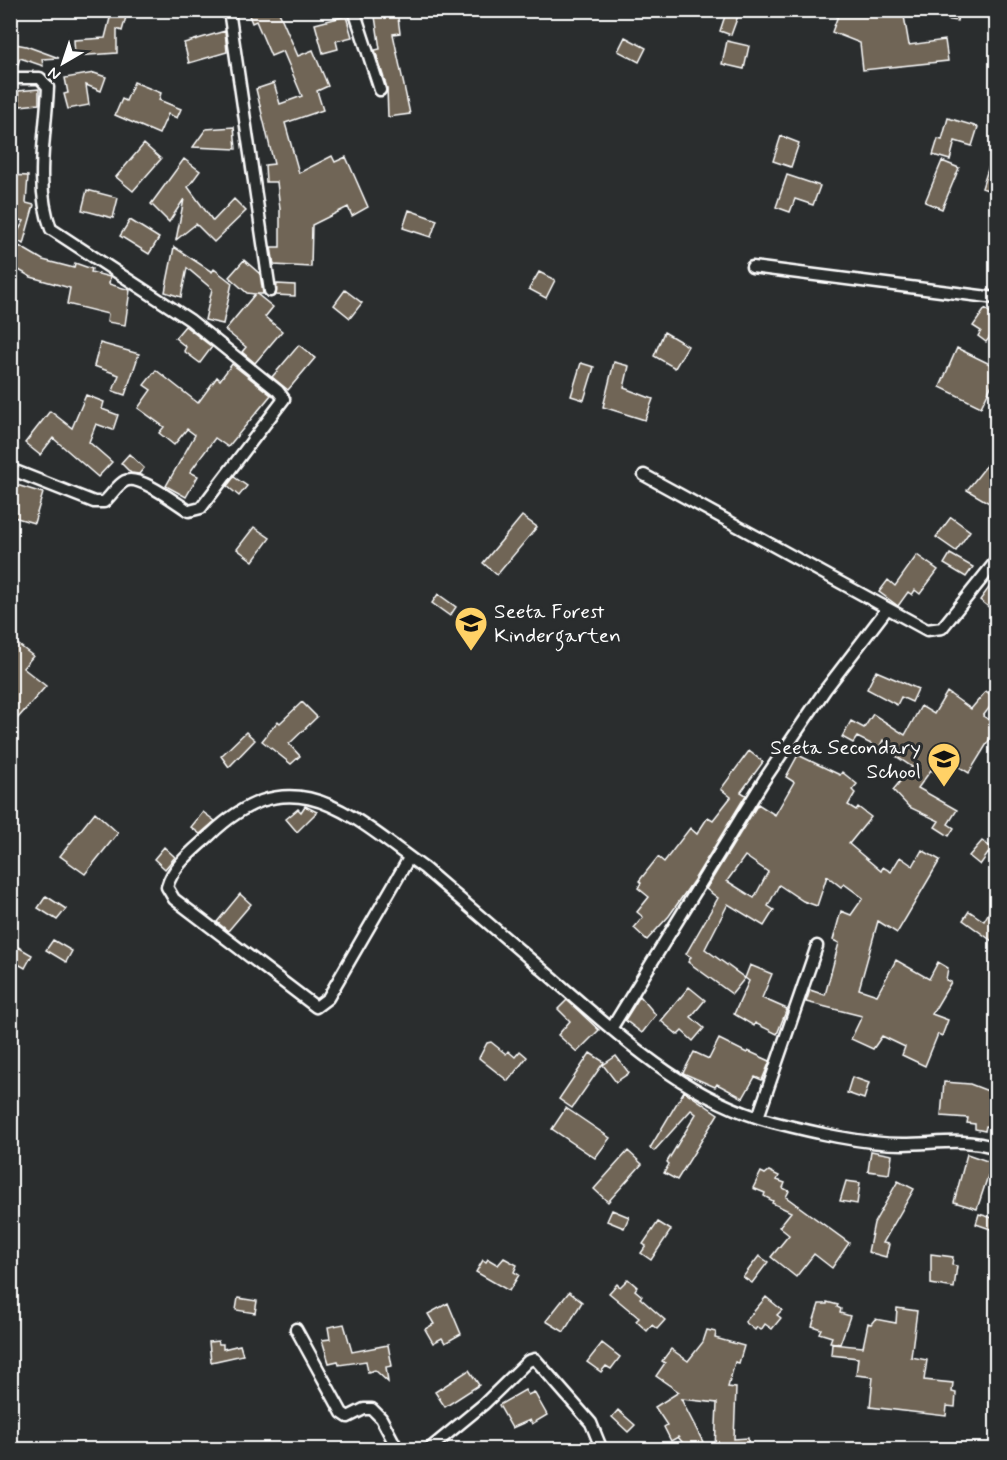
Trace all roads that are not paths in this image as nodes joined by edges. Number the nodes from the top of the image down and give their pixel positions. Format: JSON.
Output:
{"nodes":[{"id":1,"x":229,"y":10,"type":"edge"},
{"id":2,"x":354,"y":10,"type":"edge"},
{"id":3,"x":10,"y":78,"type":"edge"},
{"id":4,"x":380,"y":90,"type":"dead end"},
{"id":5,"x":752,"y":267,"type":"dead end"},
{"id":6,"x":270,"y":291,"type":"dead end"},
{"id":7,"x":996,"y":298,"type":"edge"},
{"id":8,"x":10,"y":469,"type":"edge"},
{"id":9,"x":644,"y":475,"type":"dead end"},
{"id":10,"x":996,"y":561,"type":"edge"},
{"id":11,"x":887,"y":609,"type":"junction"},
{"id":12,"x":410,"y":858,"type":"junction"},
{"id":13,"x":817,"y":946,"type":"dead end"},
{"id":14,"x":611,"y":1029,"type":"junction"},
{"id":15,"x":758,"y":1117,"type":"junction"},
{"id":16,"x":996,"y":1148,"type":"edge"},
{"id":17,"x":296,"y":1329,"type":"dead end"},
{"id":18,"x":398,"y":1449,"type":"edge"},
{"id":19,"x":428,"y":1449,"type":"edge"},
{"id":20,"x":602,"y":1449,"type":"edge"}],
"edges":[{"from":1,"to":6,"type":"street"},
{"from":2,"to":4,"type":"street"},
{"from":3,"to":8,"type":"street"},
{"from":5,"to":7,"type":"street"},
{"from":9,"to":11,"type":"street"},
{"from":10,"to":11,"type":"street"},
{"from":11,"to":14,"type":"street"},
{"from":12,"to":12,"type":"street"},
{"from":12,"to":14,"type":"street"},
{"from":13,"to":15,"type":"street"},
{"from":14,"to":15,"type":"street"},
{"from":15,"to":16,"type":"street"},
{"from":17,"to":18,"type":"street"},
{"from":19,"to":20,"type":"street"}]}
